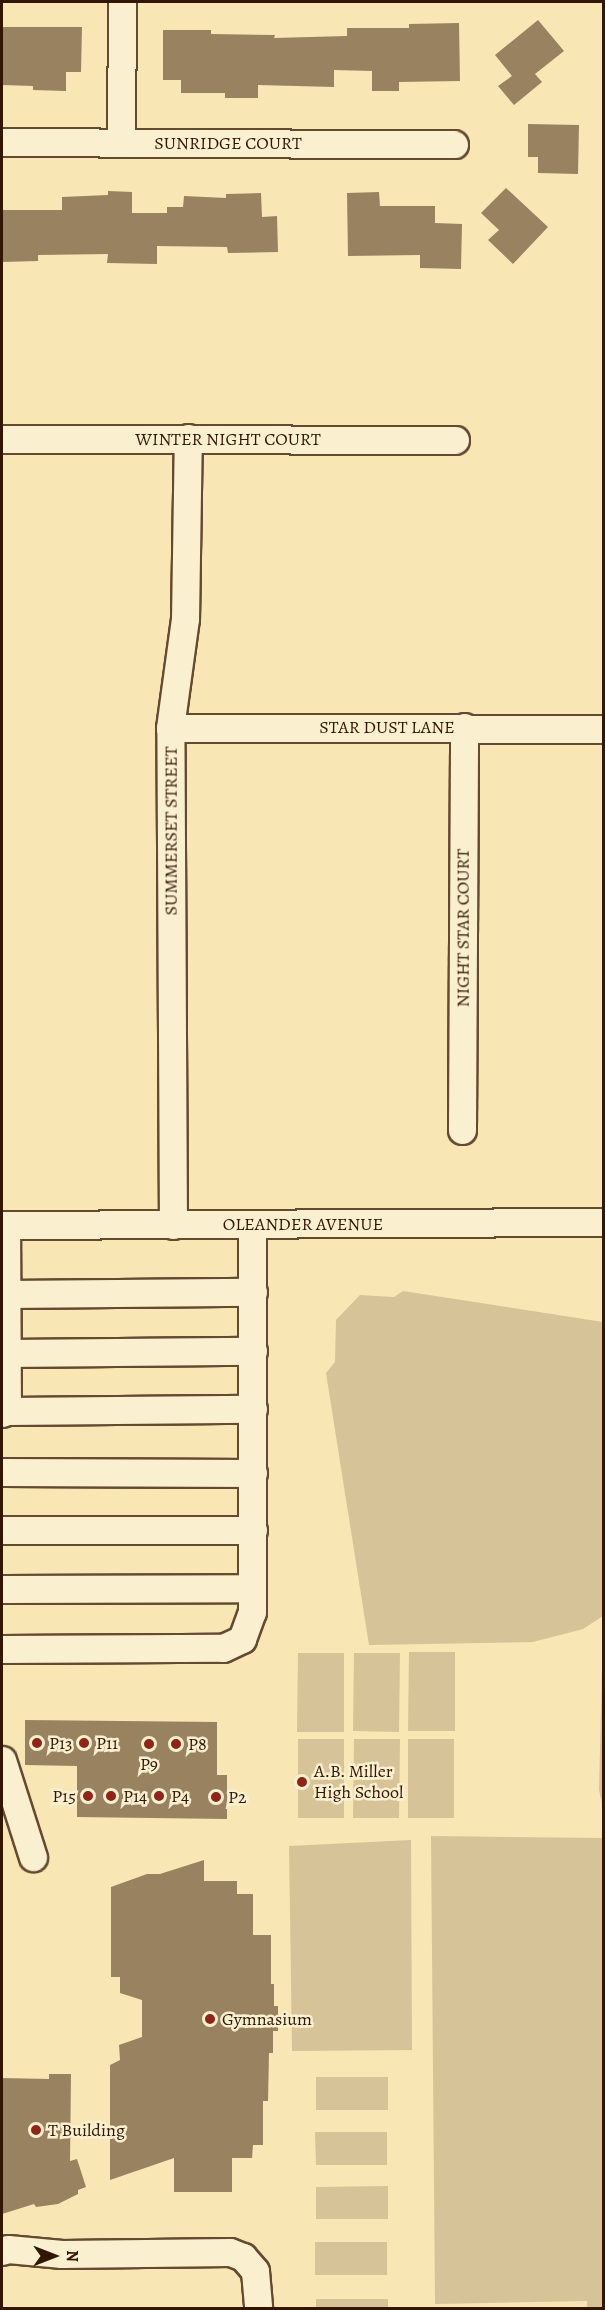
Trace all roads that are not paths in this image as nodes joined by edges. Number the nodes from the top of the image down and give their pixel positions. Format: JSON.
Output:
{"nodes":[{"id":1,"x":122,"y":2,"type":"edge"},
{"id":2,"x":2,"y":142,"type":"edge"},
{"id":3,"x":121,"y":143,"type":"junction"},
{"id":4,"x":454,"y":144,"type":"dead end"},
{"id":5,"x":188,"y":438,"type":"junction"},
{"id":6,"x":2,"y":439,"type":"edge"},
{"id":7,"x":455,"y":440,"type":"dead end"},
{"id":8,"x":464,"y":727,"type":"junction"},
{"id":9,"x":170,"y":728,"type":"junction"},
{"id":10,"x":603,"y":729,"type":"edge"},
{"id":11,"x":462,"y":1130,"type":"dead end"},
{"id":12,"x":603,"y":1222,"type":"edge"},
{"id":13,"x":4,"y":1225,"type":"edge"},
{"id":14,"x":173,"y":1225,"type":"junction"},
{"id":15,"x":252,"y":1225,"type":"junction"},
{"id":16,"x":253,"y":1292,"type":"junction"},
{"id":17,"x":7,"y":1294,"type":"junction"},
{"id":18,"x":253,"y":1351,"type":"junction"},
{"id":19,"x":7,"y":1353,"type":"junction"},
{"id":20,"x":254,"y":1409,"type":"junction"},
{"id":21,"x":4,"y":1412,"type":"edge"},
{"id":22,"x":2,"y":1472,"type":"edge"},
{"id":23,"x":253,"y":1473,"type":"junction"},
{"id":24,"x":2,"y":1530,"type":"edge"},
{"id":25,"x":253,"y":1530,"type":"junction"},
{"id":26,"x":252,"y":1588,"type":"junction"},
{"id":27,"x":2,"y":1589,"type":"edge"},
{"id":28,"x":2,"y":1649,"type":"edge"},
{"id":29,"x":2,"y":1760,"type":"edge"},
{"id":30,"x":33,"y":1857,"type":"dead end"},
{"id":31,"x":2,"y":2251,"type":"edge"},
{"id":32,"x":258,"y":2308,"type":"edge"}],
"edges":[{"from":1,"to":3,"type":"street"},
{"from":2,"to":3,"type":"street","name":"SUNRIDGE COURT"},
{"from":3,"to":4,"type":"street","name":"SUNRIDGE COURT"},
{"from":5,"to":6,"type":"street","name":"WINTER NIGHT COURT"},
{"from":5,"to":7,"type":"street","name":"WINTER NIGHT COURT"},
{"from":5,"to":9,"type":"street","name":"SUMMERSET STREET"},
{"from":8,"to":9,"type":"street","name":"STAR DUST LANE"},
{"from":8,"to":10,"type":"street","name":"STAR DUST LANE"},
{"from":8,"to":11,"type":"street","name":"NIGHT STAR COURT"},
{"from":9,"to":14,"type":"street","name":"SUMMERSET STREET"},
{"from":12,"to":15,"type":"street","name":"OLEANDER AVENUE"},
{"from":13,"to":14,"type":"street","name":"OLEANDER AVENUE"},
{"from":13,"to":17,"type":"street"},
{"from":14,"to":15,"type":"street","name":"OLEANDER AVENUE"},
{"from":15,"to":16,"type":"street"},
{"from":16,"to":17,"type":"street"},
{"from":16,"to":18,"type":"street"},
{"from":17,"to":19,"type":"street"},
{"from":18,"to":19,"type":"street"},
{"from":18,"to":20,"type":"street"},
{"from":19,"to":21,"type":"street"},
{"from":20,"to":21,"type":"street"},
{"from":20,"to":23,"type":"street"},
{"from":22,"to":23,"type":"street"},
{"from":23,"to":25,"type":"street"},
{"from":24,"to":25,"type":"street"},
{"from":25,"to":26,"type":"street"},
{"from":26,"to":27,"type":"street"},
{"from":26,"to":28,"type":"street"},
{"from":29,"to":30,"type":"street"},
{"from":31,"to":32,"type":"street"}]}
